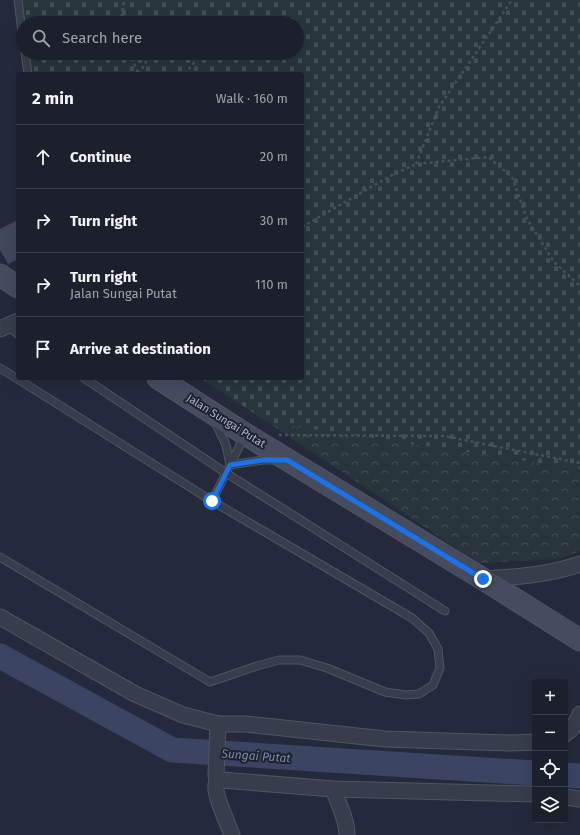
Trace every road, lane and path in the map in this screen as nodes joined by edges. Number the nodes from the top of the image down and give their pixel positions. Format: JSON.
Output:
{"nodes":[{"id":1,"x":18,"y":0,"type":"edge"},
{"id":2,"x":124,"y":0,"type":"edge"},
{"id":3,"x":512,"y":0,"type":"edge"},
{"id":4,"x":20,"y":16,"type":"edge"},
{"id":5,"x":121,"y":16,"type":"edge"},
{"id":6,"x":26,"y":60,"type":"edge"},
{"id":7,"x":132,"y":60,"type":"edge"},
{"id":8,"x":148,"y":60,"type":"edge"},
{"id":9,"x":196,"y":60,"type":"edge"},
{"id":10,"x":28,"y":72,"type":"edge"},
{"id":11,"x":138,"y":72,"type":"edge"},
{"id":12,"x":140,"y":72,"type":"edge"},
{"id":13,"x":187,"y":72,"type":"edge"},
{"id":14,"x":416,"y":164,"type":"junction"},
{"id":15,"x":304,"y":226,"type":"edge"},
{"id":16,"x":0,"y":275,"type":"edge"},
{"id":17,"x":16,"y":286,"type":"edge"},
{"id":18,"x":580,"y":286,"type":"edge"},
{"id":19,"x":0,"y":368,"type":"edge"},
{"id":20,"x":16,"y":378,"type":"edge"},
{"id":21,"x":19,"y":380,"type":"edge"},
{"id":22,"x":87,"y":380,"type":"edge"},
{"id":23,"x":161,"y":380,"type":"edge"},
{"id":24,"x":209,"y":411,"type":"junction"},
{"id":25,"x":245,"y":434,"type":"junction"},
{"id":26,"x":277,"y":434,"type":"dead end"},
{"id":27,"x":287,"y":460,"type":"junction"},
{"id":28,"x":580,"y":463,"type":"edge"},
{"id":29,"x":230,"y":465,"type":"junction"},
{"id":30,"x":226,"y":473,"type":"junction"},
{"id":31,"x":212,"y":501,"type":"junction"},
{"id":32,"x":0,"y":557,"type":"edge"},
{"id":33,"x":580,"y":564,"type":"edge"},
{"id":34,"x":483,"y":579,"type":"junction"},
{"id":35,"x":444,"y":611,"type":"dead end"},
{"id":36,"x":0,"y":617,"type":"edge"},
{"id":37,"x":580,"y":640,"type":"edge"},
{"id":38,"x":580,"y":714,"type":"edge"},
{"id":39,"x":218,"y":729,"type":"junction"},
{"id":40,"x":568,"y":732,"type":"edge"},
{"id":41,"x":532,"y":742,"type":"edge"},
{"id":42,"x":216,"y":779,"type":"junction"},
{"id":43,"x":333,"y":789,"type":"junction"},
{"id":44,"x":532,"y":794,"type":"edge"},
{"id":45,"x":568,"y":797,"type":"edge"},
{"id":46,"x":580,"y":799,"type":"edge"},
{"id":47,"x":349,"y":833,"type":"edge"},
{"id":48,"x":232,"y":835,"type":"edge"}],
"edges":[{"from":1,"to":4,"type":"lane"},
{"from":2,"to":5,"type":"path"},
{"from":3,"to":14,"type":"path"},
{"from":6,"to":10,"type":"lane"},
{"from":7,"to":11,"type":"path"},
{"from":8,"to":12,"type":"path"},
{"from":9,"to":13,"type":"path"},
{"from":14,"to":15,"type":"path"},
{"from":14,"to":18,"type":"path"},
{"from":16,"to":17,"type":"main road"},
{"from":19,"to":20,"type":"lane"},
{"from":21,"to":31,"type":"lane"},
{"from":22,"to":30,"type":"lane"},
{"from":23,"to":24,"type":"main road","name":"Jalan Sungai Putat"},
{"from":24,"to":25,"type":"main road","name":"Jalan Sungai Putat"},
{"from":24,"to":29,"type":"lane"},
{"from":25,"to":27,"type":"main road","name":"Jalan Sungai Putat"},
{"from":25,"to":29,"type":"lane"},
{"from":26,"to":28,"type":"path"},
{"from":27,"to":29,"type":"lane"},
{"from":27,"to":34,"type":"main road","name":"Jalan Sungai Putat"},
{"from":29,"to":30,"type":"lane"},
{"from":30,"to":31,"type":"lane"},
{"from":30,"to":35,"type":"lane"},
{"from":31,"to":32,"type":"lane"},
{"from":33,"to":34,"type":"street"},
{"from":34,"to":37,"type":"main road","name":"Jalan Sungai Putat"},
{"from":36,"to":39,"type":"street"},
{"from":38,"to":40,"type":"street"},
{"from":39,"to":41,"type":"street"},
{"from":39,"to":42,"type":"street"},
{"from":42,"to":43,"type":"street"},
{"from":42,"to":48,"type":"street"},
{"from":43,"to":44,"type":"street"},
{"from":43,"to":47,"type":"street"},
{"from":45,"to":46,"type":"street"}]}
